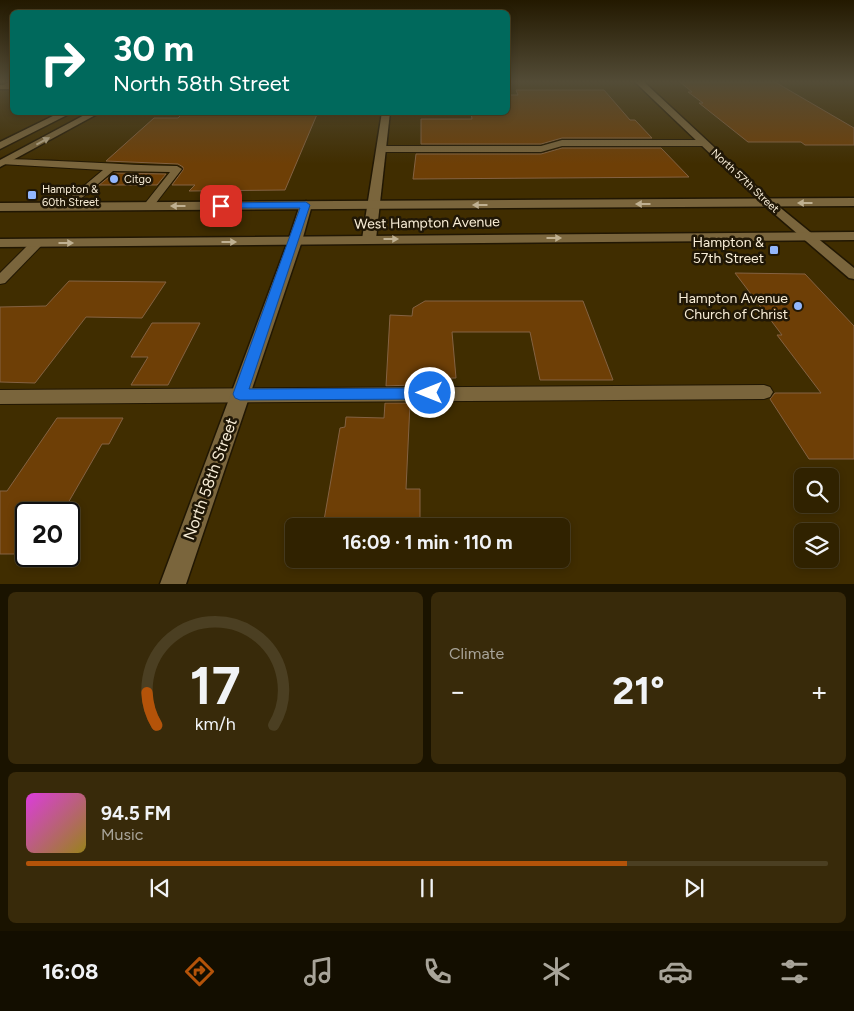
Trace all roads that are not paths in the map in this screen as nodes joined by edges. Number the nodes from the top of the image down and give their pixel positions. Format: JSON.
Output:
{"nodes":[{"id":1,"x":668,"y":109,"type":"edge"},
{"id":2,"x":63,"y":115,"type":"edge"},
{"id":3,"x":91,"y":115,"type":"edge"},
{"id":4,"x":386,"y":115,"type":"edge"},
{"id":5,"x":704,"y":143,"type":"junction"},
{"id":6,"x":0,"y":146,"type":"edge"},
{"id":7,"x":381,"y":149,"type":"junction"},
{"id":8,"x":2,"y":163,"type":"edge"},
{"id":9,"x":111,"y":168,"type":"junction"},
{"id":10,"x":854,"y":202,"type":"edge"},
{"id":11,"x":768,"y":203,"type":"junction"},
{"id":12,"x":306,"y":205,"type":"junction"},
{"id":13,"x":372,"y":205,"type":"junction"},
{"id":14,"x":65,"y":206,"type":"junction"},
{"id":15,"x":148,"y":206,"type":"junction"},
{"id":16,"x":0,"y":207,"type":"edge"},
{"id":17,"x":807,"y":236,"type":"junction"},
{"id":18,"x":854,"y":236,"type":"edge"},
{"id":19,"x":369,"y":239,"type":"junction"},
{"id":20,"x":295,"y":241,"type":"junction"},
{"id":21,"x":0,"y":243,"type":"edge"},
{"id":22,"x":37,"y":243,"type":"junction"},
{"id":23,"x":2,"y":276,"type":"edge"},
{"id":24,"x":854,"y":276,"type":"edge"},
{"id":25,"x":764,"y":392,"type":"dead end"},
{"id":26,"x":240,"y":394,"type":"junction"},
{"id":27,"x":0,"y":397,"type":"edge"},
{"id":28,"x":173,"y":584,"type":"edge"}],
"edges":[{"from":1,"to":5,"type":"main road","name":"North 57th Street"},
{"from":2,"to":6,"type":"main road"},
{"from":8,"to":3,"type":"main road","one_way":true},
{"from":4,"to":7,"type":"main road"},
{"from":5,"to":7,"type":"lane"},
{"from":5,"to":11,"type":"main road","name":"North 57th Street"},
{"from":7,"to":13,"type":"main road"},
{"from":8,"to":9,"type":"lane"},
{"from":9,"to":14,"type":"lane"},
{"from":9,"to":15,"type":"lane"},
{"from":10,"to":11,"type":"main road","name":"West Hampton Avenue","one_way":true},
{"from":11,"to":13,"type":"main road","name":"West Hampton Avenue","one_way":true},
{"from":11,"to":17,"type":"main road","name":"North 57th Street"},
{"from":12,"to":13,"type":"main road","name":"West Hampton Avenue"},
{"from":12,"to":15,"type":"main road","name":"West Hampton Avenue","one_way":true},
{"from":12,"to":20,"type":"main road","name":"North 58th Street"},
{"from":13,"to":19,"type":"main road"},
{"from":14,"to":15,"type":"main road","name":"West Hampton Avenue"},
{"from":14,"to":16,"type":"main road","name":"West Hampton Avenue"},
{"from":17,"to":18,"type":"main road","name":"West Hampton Avenue"},
{"from":19,"to":17,"type":"main road","name":"West Hampton Avenue","one_way":true},
{"from":17,"to":24,"type":"main road","name":"North 57th Street"},
{"from":19,"to":20,"type":"main road","name":"West Hampton Avenue"},
{"from":22,"to":20,"type":"main road","name":"West Hampton Avenue","one_way":true},
{"from":20,"to":26,"type":"main road","name":"North 58th Street"},
{"from":21,"to":22,"type":"main road","name":"West Hampton Avenue"},
{"from":22,"to":23,"type":"lane"},
{"from":25,"to":26,"type":"lane"},
{"from":26,"to":27,"type":"lane"},
{"from":26,"to":28,"type":"main road","name":"North 58th Street"}]}
